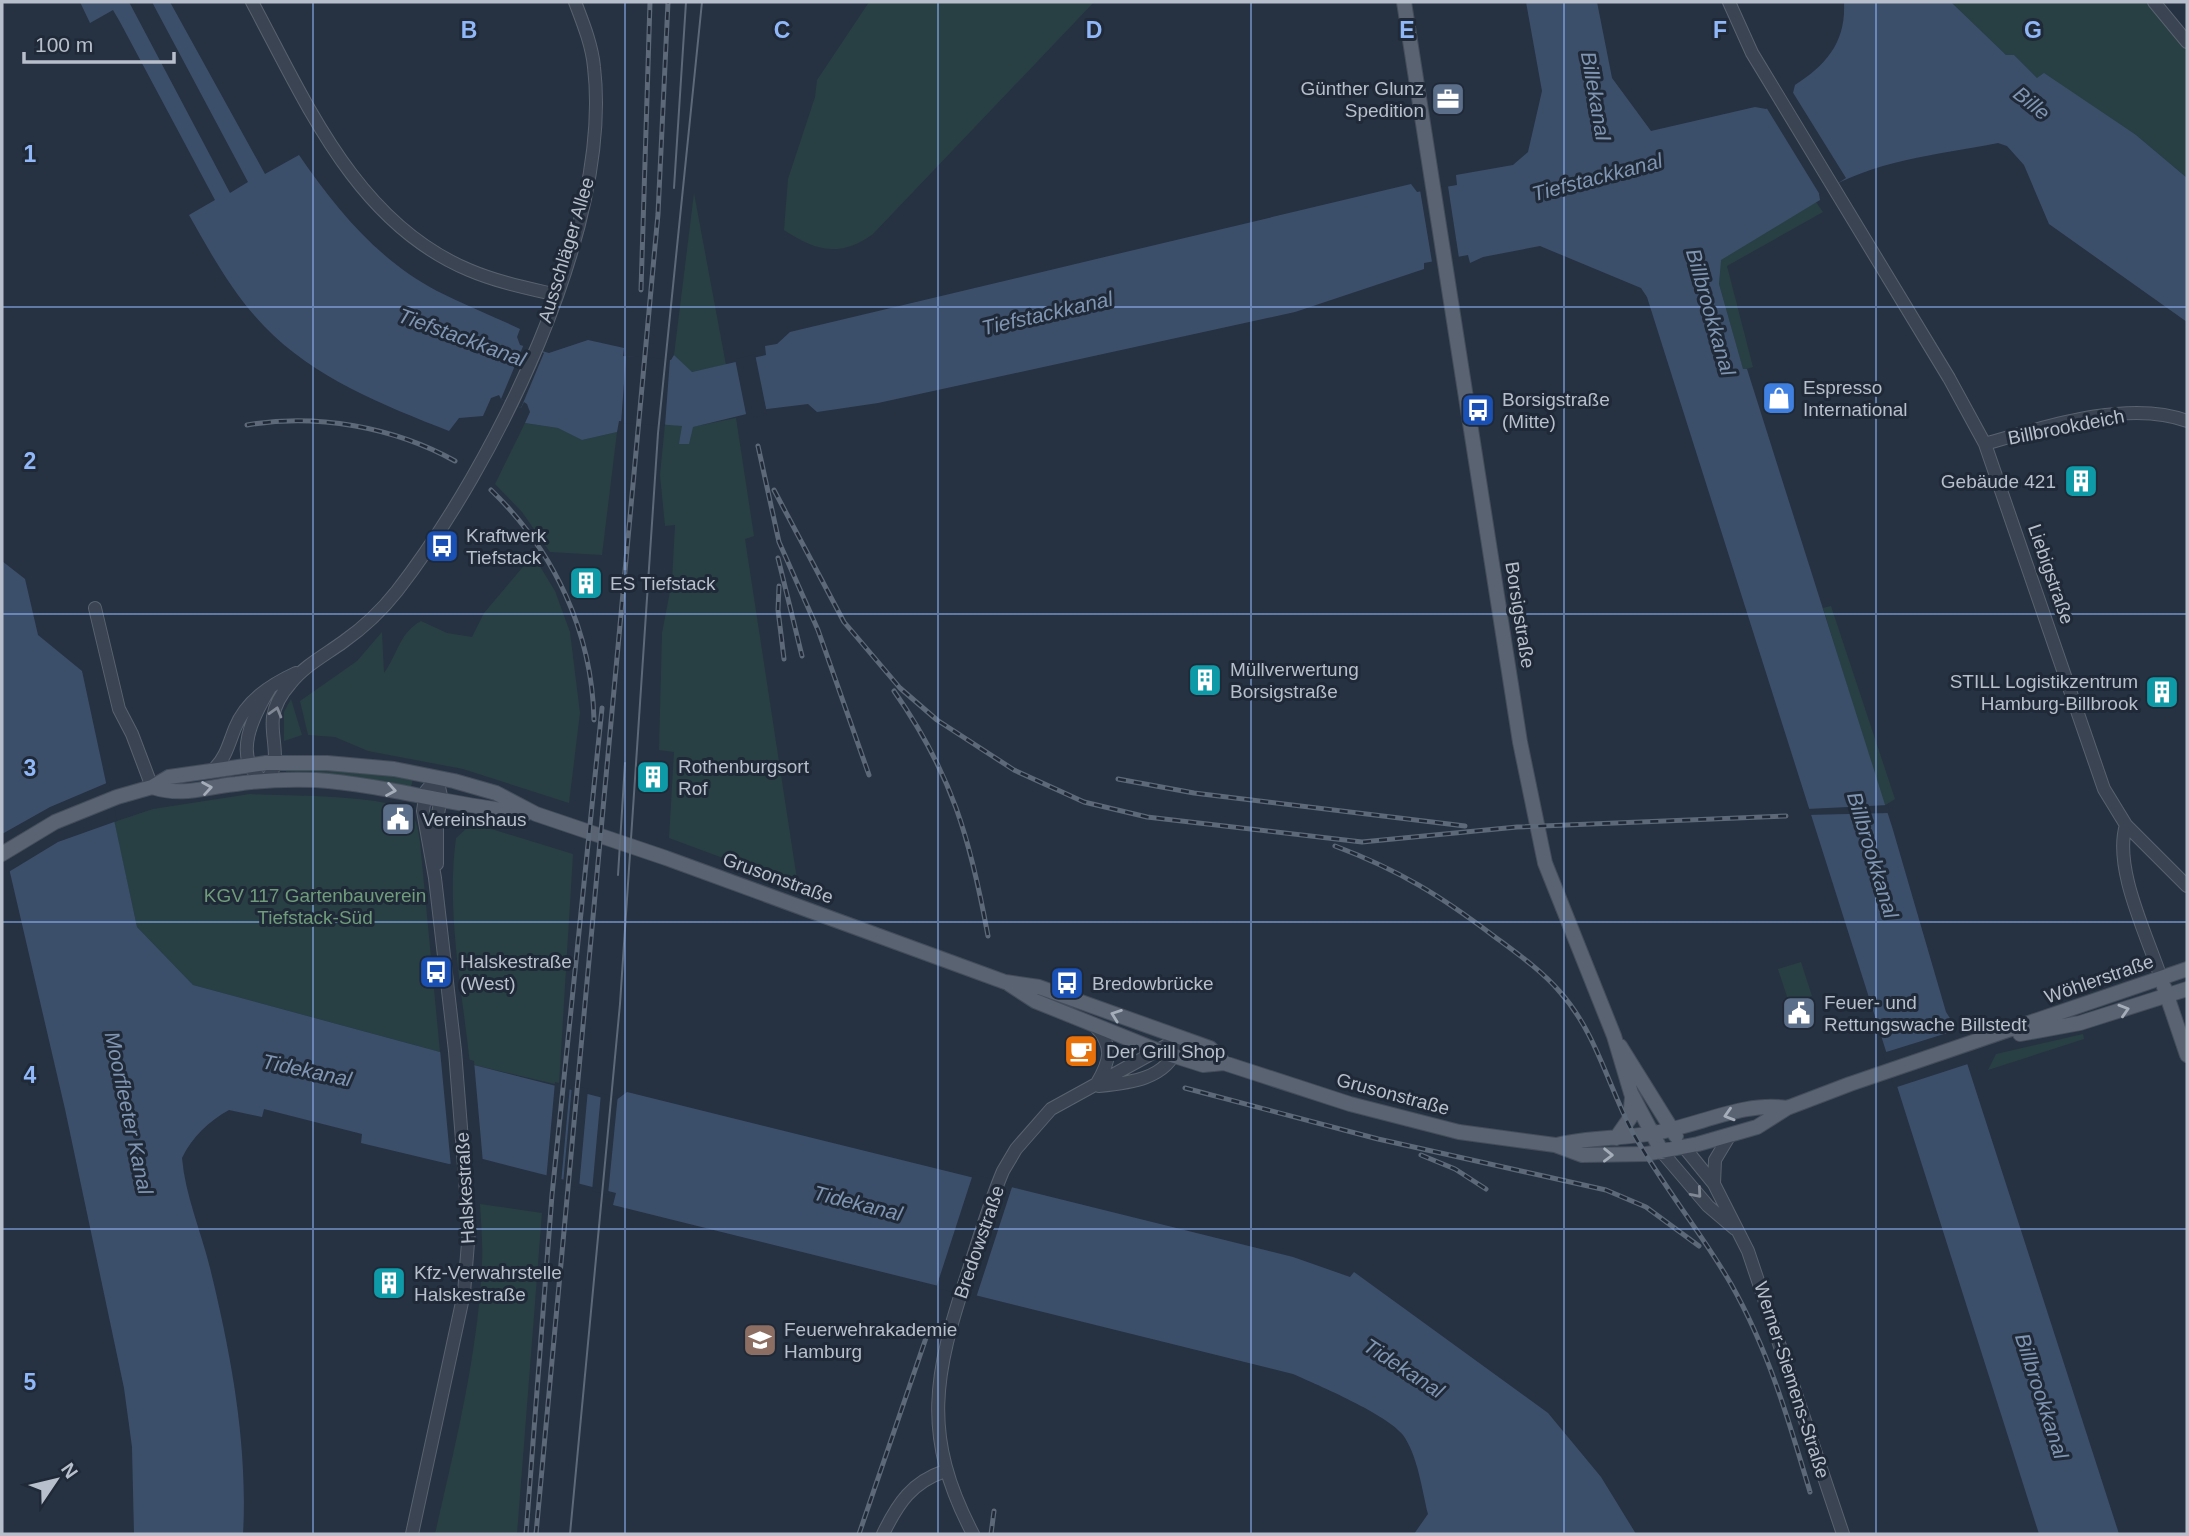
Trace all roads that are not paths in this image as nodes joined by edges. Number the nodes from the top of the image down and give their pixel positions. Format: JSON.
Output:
{"nodes":[{"id":1,"x":251,"y":2,"type":"edge"},
{"id":2,"x":575,"y":2,"type":"edge"},
{"id":3,"x":1404,"y":2,"type":"edge"},
{"id":4,"x":1729,"y":2,"type":"edge"},
{"id":5,"x":2154,"y":2,"type":"edge"},
{"id":6,"x":2187,"y":42,"type":"edge"},
{"id":7,"x":557,"y":295,"type":"junction"},
{"id":8,"x":2187,"y":421,"type":"edge"},
{"id":9,"x":1985,"y":444,"type":"junction"},
{"id":10,"x":94,"y":608,"type":"dead end"},
{"id":11,"x":303,"y":670,"type":"junction"},
{"id":12,"x":270,"y":688,"type":"junction"},
{"id":13,"x":275,"y":762,"type":"junction"},
{"id":14,"x":248,"y":764,"type":"junction"},
{"id":15,"x":215,"y":768,"type":"junction"},
{"id":16,"x":437,"y":778,"type":"junction"},
{"id":17,"x":264,"y":781,"type":"junction"},
{"id":18,"x":152,"y":787,"type":"junction"},
{"id":19,"x":425,"y":796,"type":"junction"},
{"id":20,"x":440,"y":799,"type":"junction"},
{"id":21,"x":536,"y":814,"type":"junction"},
{"id":22,"x":2126,"y":825,"type":"junction"},
{"id":23,"x":2,"y":855,"type":"edge"},
{"id":24,"x":435,"y":878,"type":"junction"},
{"id":25,"x":2187,"y":886,"type":"edge"},
{"id":26,"x":2187,"y":969,"type":"edge"},
{"id":27,"x":2161,"y":978,"type":"junction"},
{"id":28,"x":1005,"y":982,"type":"junction"},
{"id":29,"x":2187,"y":989,"type":"edge"},
{"id":30,"x":2167,"y":996,"type":"junction"},
{"id":31,"x":1096,"y":1027,"type":"junction"},
{"id":32,"x":1614,"y":1036,"type":"junction"},
{"id":33,"x":1180,"y":1038,"type":"junction"},
{"id":34,"x":1984,"y":1040,"type":"junction"},
{"id":35,"x":1160,"y":1051,"type":"junction"},
{"id":36,"x":2187,"y":1055,"type":"edge"},
{"id":37,"x":1174,"y":1056,"type":"junction"},
{"id":38,"x":1224,"y":1063,"type":"junction"},
{"id":39,"x":1095,"y":1087,"type":"junction"},
{"id":40,"x":1631,"y":1093,"type":"junction"},
{"id":41,"x":1787,"y":1108,"type":"junction"},
{"id":42,"x":1671,"y":1130,"type":"junction"},
{"id":43,"x":1651,"y":1134,"type":"junction"},
{"id":44,"x":1730,"y":1135,"type":"junction"},
{"id":45,"x":1616,"y":1138,"type":"junction"},
{"id":46,"x":1555,"y":1145,"type":"junction"},
{"id":47,"x":1684,"y":1147,"type":"junction"},
{"id":48,"x":1662,"y":1152,"type":"junction"},
{"id":49,"x":1714,"y":1184,"type":"junction"},
{"id":50,"x":1735,"y":1230,"type":"junction"},
{"id":51,"x":945,"y":1471,"type":"junction"},
{"id":52,"x":412,"y":1534,"type":"edge"},
{"id":53,"x":883,"y":1534,"type":"edge"},
{"id":54,"x":973,"y":1534,"type":"edge"},
{"id":55,"x":1843,"y":1534,"type":"edge"}],
"edges":[{"from":1,"to":7,"type":"street"},
{"from":2,"to":7,"type":"street","name":"Ausschläger Allee"},
{"from":3,"to":32,"type":"main road","name":"Borsigstraße"},
{"from":4,"to":9,"type":"street","name":"Liebigstraße"},
{"from":5,"to":6,"type":"street"},
{"from":7,"to":11,"type":"street","name":"Ausschläger Allee"},
{"from":8,"to":9,"type":"street","name":"Billbrookdeich"},
{"from":9,"to":22,"type":"street","name":"Liebigstraße"},
{"from":10,"to":18,"type":"street"},
{"from":11,"to":12,"type":"street","name":"Ausschläger Allee"},
{"from":13,"to":11,"type":"street","name":"Ausschläger Allee","one_way":true},
{"from":12,"to":14,"type":"street"},
{"from":12,"to":15,"type":"street","name":"Ausschläger Allee"},
{"from":13,"to":14,"type":"main road","name":"Grusonstraße"},
{"from":13,"to":16,"type":"main road","name":"Grusonstraße"},
{"from":13,"to":17,"type":"street"},
{"from":14,"to":15,"type":"main road","name":"Grusonstraße"},
{"from":14,"to":17,"type":"street"},
{"from":15,"to":18,"type":"main road","name":"Grusonstraße"},
{"from":16,"to":19,"type":"street"},
{"from":16,"to":20,"type":"street","name":"Halskestraße"},
{"from":16,"to":21,"type":"main road","name":"Grusonstraße"},
{"from":18,"to":17,"type":"main road","name":"Grusonstraße","one_way":true},
{"from":17,"to":19,"type":"main road","name":"Grusonstraße","one_way":true},
{"from":18,"to":23,"type":"main road"},
{"from":19,"to":20,"type":"main road","name":"Grusonstraße"},
{"from":19,"to":24,"type":"street","name":"Halskestraße"},
{"from":20,"to":21,"type":"main road","name":"Grusonstraße"},
{"from":20,"to":24,"type":"street","name":"Halskestraße"},
{"from":21,"to":28,"type":"main road","name":"Grusonstraße"},
{"from":22,"to":25,"type":"street","name":"Liebigstraße"},
{"from":22,"to":27,"type":"street"},
{"from":24,"to":52,"type":"street","name":"Halskestraße"},
{"from":26,"to":27,"type":"main road","name":"Wöhlerstraße"},
{"from":27,"to":30,"type":"main road"},
{"from":27,"to":34,"type":"main road","name":"Wöhlerstraße"},
{"from":28,"to":31,"type":"main road","name":"Grusonstraße"},
{"from":33,"to":28,"type":"main road","name":"Grusonstraße","one_way":true},
{"from":29,"to":30,"type":"main road","name":"Wöhlerstraße"},
{"from":34,"to":30,"type":"main road","name":"Wöhlerstraße","one_way":true},
{"from":30,"to":36,"type":"main road"},
{"from":31,"to":35,"type":"main road","name":"Grusonstraße"},
{"from":31,"to":39,"type":"street"},
{"from":32,"to":40,"type":"main road","name":"Borsigstraße"},
{"from":32,"to":42,"type":"main road","name":"Borsigstraße"},
{"from":33,"to":35,"type":"street","name":"Bredowstraße"},
{"from":33,"to":37,"type":"street"},
{"from":33,"to":38,"type":"main road","name":"Grusonstraße"},
{"from":34,"to":41,"type":"main road","name":"Wöhlerstraße"},
{"from":35,"to":37,"type":"main road","name":"Grusonstraße"},
{"from":35,"to":39,"type":"street","name":"Bredowstraße"},
{"from":37,"to":38,"type":"main road","name":"Grusonstraße"},
{"from":37,"to":39,"type":"street","name":"Bredowstraße"},
{"from":38,"to":46,"type":"main road","name":"Grusonstraße"},
{"from":39,"to":51,"type":"street","name":"Bredowstraße"},
{"from":40,"to":43,"type":"main road","name":"Borsigstraße"},
{"from":40,"to":45,"type":"main road"},
{"from":41,"to":42,"type":"main road","name":"Wöhlerstraße","one_way":true},
{"from":41,"to":44,"type":"main road","name":"Wöhlerstraße"},
{"from":42,"to":43,"type":"main road","name":"Grusonstraße"},
{"from":42,"to":47,"type":"main road","name":"Borsigstraße"},
{"from":43,"to":45,"type":"main road","name":"Grusonstraße"},
{"from":43,"to":48,"type":"main road","name":"Borsigstraße"},
{"from":44,"to":47,"type":"main road","name":"Wöhlerstraße"},
{"from":44,"to":49,"type":"street"},
{"from":45,"to":46,"type":"main road","name":"Grusonstraße"},
{"from":46,"to":48,"type":"main road","name":"Grusonstraße","one_way":true},
{"from":47,"to":48,"type":"main road","name":"Wöhlerstraße"},
{"from":47,"to":49,"type":"street","name":"Werner-Siemens-Straße"},
{"from":48,"to":50,"type":"street","name":"Werner-Siemens-Straße","one_way":true},
{"from":49,"to":50,"type":"street","name":"Werner-Siemens-Straße"},
{"from":50,"to":55,"type":"street","name":"Werner-Siemens-Straße"},
{"from":51,"to":53,"type":"street"},
{"from":51,"to":54,"type":"street","name":"Bredowstraße"}]}
